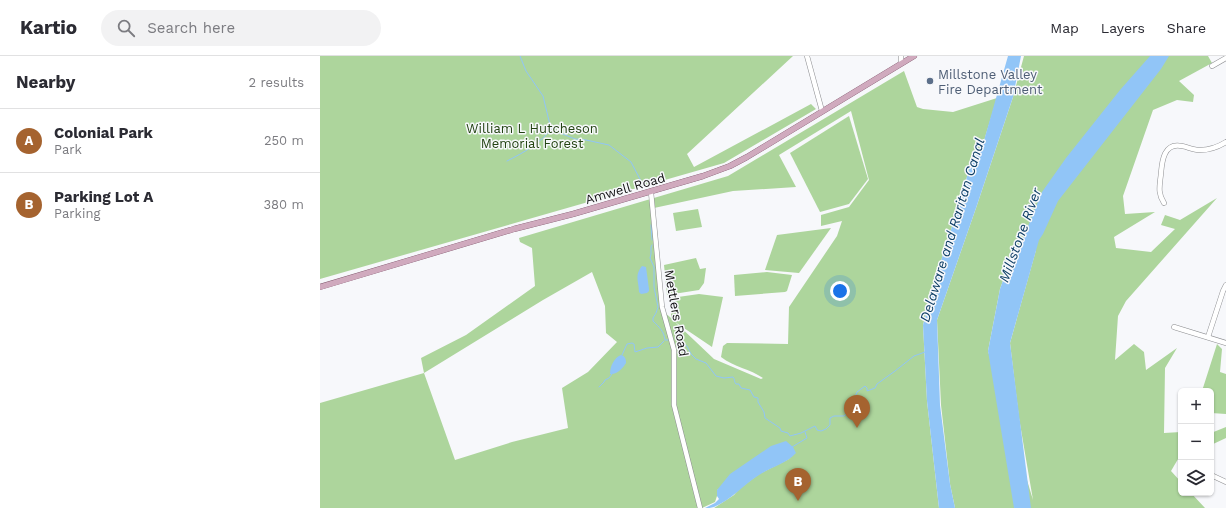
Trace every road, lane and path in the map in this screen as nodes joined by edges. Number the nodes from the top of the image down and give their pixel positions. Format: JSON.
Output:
{"nodes":[{"id":1,"x":807,"y":56,"type":"edge"},
{"id":2,"x":901,"y":56,"type":"edge"},
{"id":3,"x":914,"y":56,"type":"edge"},
{"id":4,"x":1226,"y":58,"type":"edge"},
{"id":5,"x":901,"y":63,"type":"junction"},
{"id":6,"x":1212,"y":66,"type":"dead end"},
{"id":7,"x":822,"y":111,"type":"junction"},
{"id":8,"x":1226,"y":142,"type":"edge"},
{"id":9,"x":651,"y":192,"type":"junction"},
{"id":10,"x":1164,"y":203,"type":"dead end"},
{"id":11,"x":1226,"y":285,"type":"edge"},
{"id":12,"x":320,"y":287,"type":"edge"},
{"id":13,"x":1174,"y":327,"type":"dead end"},
{"id":14,"x":1208,"y":338,"type":"junction"},
{"id":15,"x":1226,"y":343,"type":"edge"},
{"id":16,"x":1214,"y":476,"type":"edge"},
{"id":17,"x":1226,"y":482,"type":"edge"},
{"id":18,"x":700,"y":508,"type":"edge"}],
"edges":[{"from":1,"to":7,"type":"street"},
{"from":2,"to":5,"type":"street"},
{"from":3,"to":5,"type":"main road","name":"Amwell Road"},
{"from":4,"to":6,"type":"street"},
{"from":5,"to":7,"type":"main road","name":"Amwell Road"},
{"from":7,"to":9,"type":"main road","name":"Amwell Road"},
{"from":8,"to":10,"type":"street"},
{"from":9,"to":12,"type":"main road","name":"Amwell Road"},
{"from":9,"to":18,"type":"street","name":"Mettlers Road"},
{"from":11,"to":14,"type":"street"},
{"from":13,"to":14,"type":"street"},
{"from":14,"to":15,"type":"street"},
{"from":16,"to":17,"type":"street"}]}
